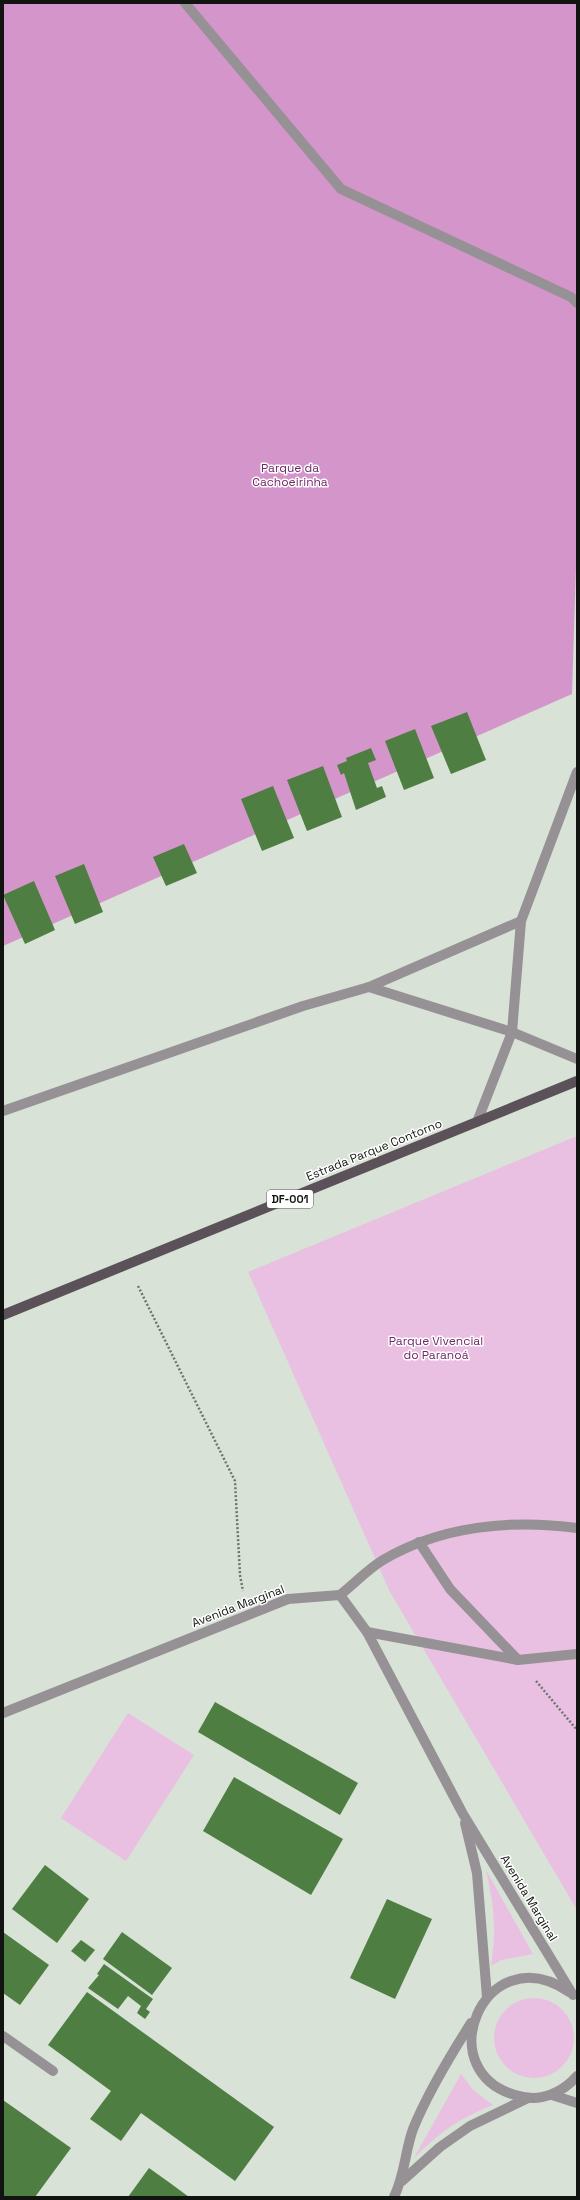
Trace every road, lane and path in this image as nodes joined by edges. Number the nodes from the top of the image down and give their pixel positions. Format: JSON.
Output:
{"nodes":[{"id":1,"x":185,"y":3,"type":"edge"},
{"id":2,"x":577,"y":303,"type":"edge"},
{"id":3,"x":577,"y":772,"type":"edge"},
{"id":4,"x":521,"y":921,"type":"junction"},
{"id":5,"x":369,"y":988,"type":"junction"},
{"id":6,"x":512,"y":1032,"type":"junction"},
{"id":7,"x":577,"y":1059,"type":"edge"},
{"id":8,"x":577,"y":1081,"type":"edge"},
{"id":9,"x":3,"y":1111,"type":"edge"},
{"id":10,"x":477,"y":1122,"type":"junction"},
{"id":11,"x":128,"y":1266,"type":"junction"},
{"id":12,"x":3,"y":1316,"type":"edge"},
{"id":13,"x":577,"y":1528,"type":"edge"},
{"id":14,"x":419,"y":1542,"type":"junction"},
{"id":15,"x":340,"y":1595,"type":"junction"},
{"id":16,"x":248,"y":1615,"type":"junction"},
{"id":17,"x":367,"y":1632,"type":"junction"},
{"id":18,"x":577,"y":1654,"type":"edge"},
{"id":19,"x":518,"y":1660,"type":"junction"},
{"id":20,"x":3,"y":1713,"type":"edge"},
{"id":21,"x":577,"y":1730,"type":"edge"},
{"id":22,"x":463,"y":1814,"type":"junction"},
{"id":23,"x":487,"y":1997,"type":"junction"},
{"id":24,"x":575,"y":1997,"type":"edge"},
{"id":25,"x":474,"y":2018,"type":"junction"},
{"id":26,"x":3,"y":2036,"type":"edge"},
{"id":27,"x":53,"y":2071,"type":"dead end"},
{"id":28,"x":577,"y":2076,"type":"edge"},
{"id":29,"x":552,"y":2094,"type":"junction"},
{"id":30,"x":528,"y":2098,"type":"junction"},
{"id":31,"x":577,"y":2103,"type":"edge"},
{"id":32,"x":402,"y":2181,"type":"junction"},
{"id":33,"x":394,"y":2197,"type":"edge"}],
"edges":[{"from":1,"to":2,"type":"street"},
{"from":3,"to":4,"type":"street"},
{"from":4,"to":5,"type":"street"},
{"from":4,"to":6,"type":"street"},
{"from":5,"to":6,"type":"street"},
{"from":5,"to":9,"type":"street"},
{"from":6,"to":7,"type":"street"},
{"from":6,"to":10,"type":"street"},
{"from":8,"to":10,"type":"main road","name":"Estrada Parque Contorno","number":"DF-001"},
{"from":10,"to":11,"type":"main road","name":"Estrada Parque Contorno","number":"DF-001"},
{"from":11,"to":12,"type":"main road","name":"Estrada Parque Contorno","number":"DF-001"},
{"from":11,"to":16,"type":"path"},
{"from":13,"to":14,"type":"street"},
{"from":14,"to":15,"type":"street"},
{"from":14,"to":19,"type":"street"},
{"from":15,"to":16,"type":"street","name":"Avenida Marginal"},
{"from":15,"to":17,"type":"street","name":"Avenida Marginal"},
{"from":16,"to":20,"type":"street","name":"Avenida Marginal"},
{"from":17,"to":19,"type":"street"},
{"from":17,"to":22,"type":"street","name":"Avenida Marginal"},
{"from":18,"to":19,"type":"street"},
{"from":19,"to":21,"type":"path"},
{"from":22,"to":23,"type":"street","name":"Avenida Marginal"},
{"from":22,"to":24,"type":"street","name":"Avenida Marginal"},
{"from":23,"to":24,"type":"street"},
{"from":23,"to":25,"type":"street"},
{"from":25,"to":30,"type":"street"},
{"from":25,"to":32,"type":"street"},
{"from":26,"to":27,"type":"street"},
{"from":28,"to":29,"type":"street"},
{"from":29,"to":30,"type":"street"},
{"from":29,"to":31,"type":"street"},
{"from":30,"to":32,"type":"street"},
{"from":32,"to":33,"type":"street"}]}
